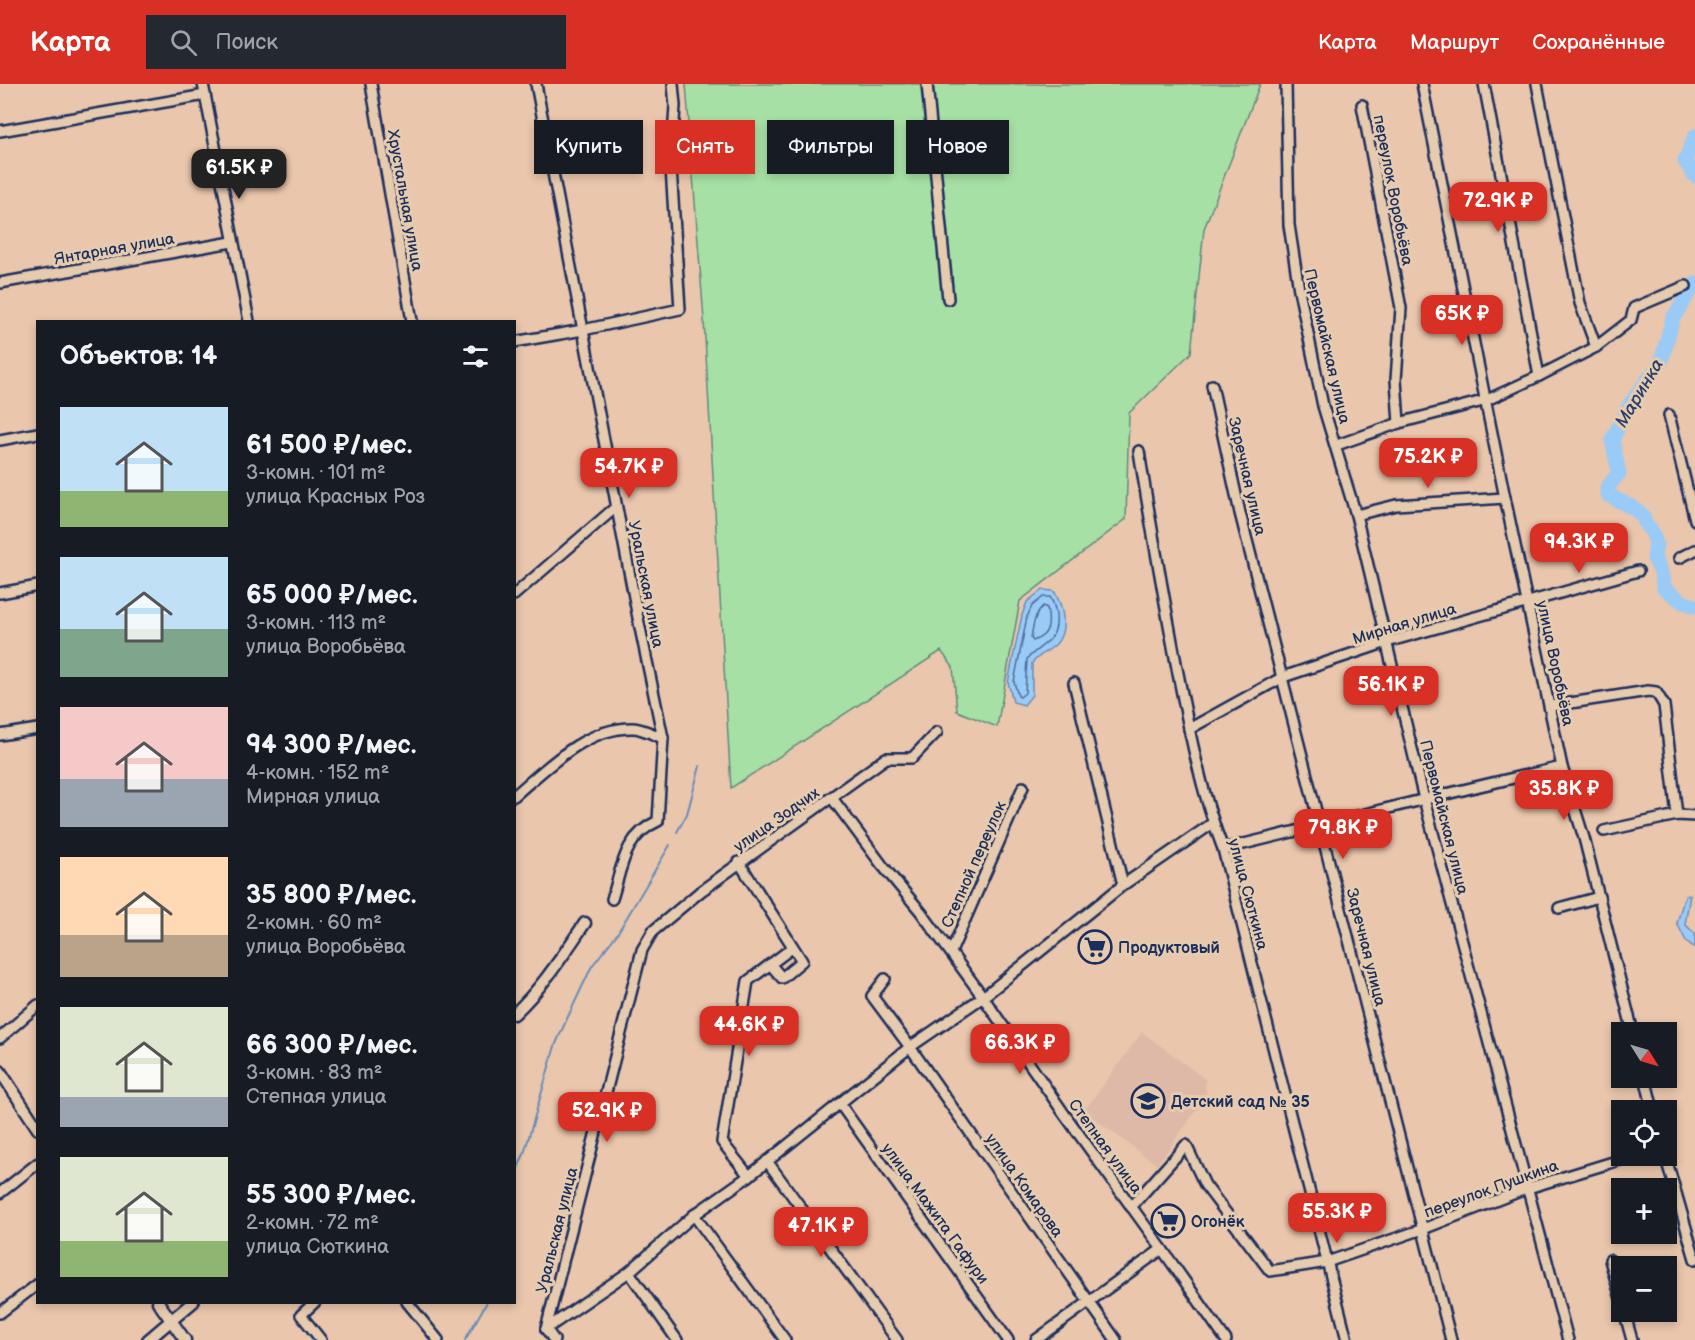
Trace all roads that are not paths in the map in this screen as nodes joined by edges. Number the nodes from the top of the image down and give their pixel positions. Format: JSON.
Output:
{"nodes":[{"id":1,"x":203,"y":84,"type":"edge"},
{"id":2,"x":371,"y":84,"type":"edge"},
{"id":3,"x":536,"y":84,"type":"edge"},
{"id":4,"x":673,"y":84,"type":"edge"},
{"id":5,"x":927,"y":84,"type":"edge"},
{"id":6,"x":1286,"y":84,"type":"edge"},
{"id":7,"x":1422,"y":84,"type":"edge"},
{"id":8,"x":1484,"y":84,"type":"edge"},
{"id":9,"x":1537,"y":84,"type":"edge"},
{"id":10,"x":205,"y":95,"type":"junction"},
{"id":11,"x":1362,"y":105,"type":"dead end"},
{"id":12,"x":0,"y":131,"type":"edge"},
{"id":13,"x":232,"y":242,"type":"junction"},
{"id":14,"x":0,"y":283,"type":"edge"},
{"id":15,"x":1686,"y":286,"type":"dead end"},
{"id":16,"x":948,"y":299,"type":"dead end"},
{"id":17,"x":249,"y":320,"type":"edge"},
{"id":18,"x":412,"y":320,"type":"edge"},
{"id":19,"x":583,"y":330,"type":"junction"},
{"id":20,"x":516,"y":342,"type":"edge"},
{"id":21,"x":1596,"y":347,"type":"junction"},
{"id":22,"x":1539,"y":376,"type":"junction"},
{"id":23,"x":1212,"y":385,"type":"dead end"},
{"id":24,"x":1486,"y":400,"type":"junction"},
{"id":25,"x":1669,"y":415,"type":"dead end"},
{"id":26,"x":1400,"y":423,"type":"junction"},
{"id":27,"x":36,"y":433,"type":"edge"},
{"id":28,"x":0,"y":440,"type":"edge"},
{"id":29,"x":1336,"y":445,"type":"junction"},
{"id":30,"x":1139,"y":451,"type":"dead end"},
{"id":31,"x":1505,"y":498,"type":"junction"},
{"id":32,"x":616,"y":507,"type":"junction"},
{"id":33,"x":1356,"y":515,"type":"junction"},
{"id":34,"x":1695,"y":520,"type":"edge"},
{"id":35,"x":1695,"y":550,"type":"edge"},
{"id":36,"x":1679,"y":558,"type":"dead end"},
{"id":37,"x":1638,"y":571,"type":"dead end"},
{"id":38,"x":36,"y":586,"type":"edge"},
{"id":39,"x":0,"y":593,"type":"edge"},
{"id":40,"x":516,"y":593,"type":"edge"},
{"id":41,"x":1527,"y":603,"type":"junction"},
{"id":42,"x":1387,"y":642,"type":"junction"},
{"id":43,"x":1283,"y":677,"type":"junction"},
{"id":44,"x":1074,"y":683,"type":"dead end"},
{"id":45,"x":1551,"y":706,"type":"junction"},
{"id":46,"x":36,"y":729,"type":"edge"},
{"id":47,"x":1189,"y":729,"type":"junction"},
{"id":48,"x":938,"y":732,"type":"dead end"},
{"id":49,"x":0,"y":735,"type":"edge"},
{"id":50,"x":663,"y":738,"type":"junction"},
{"id":51,"x":1562,"y":767,"type":"junction"},
{"id":52,"x":1023,"y":787,"type":"dead end"},
{"id":53,"x":516,"y":794,"type":"edge"},
{"id":54,"x":832,"y":798,"type":"junction"},
{"id":55,"x":1424,"y":799,"type":"junction"},
{"id":56,"x":1677,"y":815,"type":"junction"},
{"id":57,"x":1695,"y":816,"type":"edge"},
{"id":58,"x":1213,"y":823,"type":"junction"},
{"id":59,"x":1321,"y":826,"type":"junction"},
{"id":60,"x":1604,"y":831,"type":"dead end"},
{"id":61,"x":1223,"y":849,"type":"junction"},
{"id":62,"x":739,"y":862,"type":"junction"},
{"id":63,"x":1123,"y":885,"type":"junction"},
{"id":64,"x":1599,"y":897,"type":"junction"},
{"id":65,"x":612,"y":899,"type":"dead end"},
{"id":66,"x":1559,"y":908,"type":"dead end"},
{"id":67,"x":585,"y":923,"type":"dead end"},
{"id":68,"x":792,"y":948,"type":"junction"},
{"id":69,"x":642,"y":950,"type":"joint"},
{"id":70,"x":951,"y":952,"type":"junction"},
{"id":71,"x":770,"y":964,"type":"junction"},
{"id":72,"x":885,"y":979,"type":"dead end"},
{"id":73,"x":983,"y":997,"type":"junction"},
{"id":74,"x":36,"y":1007,"type":"edge"},
{"id":75,"x":516,"y":1012,"type":"edge"},
{"id":76,"x":1630,"y":1022,"type":"edge"},
{"id":77,"x":0,"y":1038,"type":"edge"},
{"id":78,"x":910,"y":1047,"type":"junction"},
{"id":79,"x":0,"y":1071,"type":"edge"},
{"id":80,"x":840,"y":1104,"type":"junction"},
{"id":81,"x":36,"y":1126,"type":"edge"},
{"id":82,"x":767,"y":1161,"type":"junction"},
{"id":83,"x":1611,"y":1163,"type":"edge"},
{"id":84,"x":36,"y":1164,"type":"edge"},
{"id":85,"x":1668,"y":1166,"type":"edge"},
{"id":86,"x":749,"y":1176,"type":"junction"},
{"id":87,"x":1528,"y":1188,"type":"junction"},
{"id":88,"x":0,"y":1193,"type":"edge"},
{"id":89,"x":1131,"y":1207,"type":"junction"},
{"id":90,"x":694,"y":1215,"type":"junction"},
{"id":91,"x":1423,"y":1229,"type":"junction"},
{"id":92,"x":1162,"y":1249,"type":"junction"},
{"id":93,"x":1695,"y":1259,"type":"edge"},
{"id":94,"x":1610,"y":1260,"type":"dead end"},
{"id":95,"x":1328,"y":1262,"type":"junction"},
{"id":96,"x":1611,"y":1264,"type":"edge"},
{"id":97,"x":629,"y":1272,"type":"junction"},
{"id":98,"x":36,"y":1286,"type":"edge"},
{"id":99,"x":1089,"y":1301,"type":"junction"},
{"id":100,"x":159,"y":1304,"type":"edge"},
{"id":101,"x":191,"y":1304,"type":"edge"},
{"id":102,"x":313,"y":1304,"type":"edge"},
{"id":103,"x":409,"y":1304,"type":"edge"},
{"id":104,"x":0,"y":1313,"type":"edge"},
{"id":105,"x":171,"y":1320,"type":"junction"},
{"id":106,"x":1627,"y":1322,"type":"edge"},
{"id":107,"x":546,"y":1329,"type":"junction"},
{"id":108,"x":148,"y":1340,"type":"edge"},
{"id":109,"x":185,"y":1340,"type":"edge"},
{"id":110,"x":321,"y":1340,"type":"edge"},
{"id":111,"x":438,"y":1340,"type":"edge"},
{"id":112,"x":554,"y":1340,"type":"edge"},
{"id":113,"x":676,"y":1340,"type":"edge"},
{"id":114,"x":784,"y":1340,"type":"edge"},
{"id":115,"x":897,"y":1340,"type":"edge"},
{"id":116,"x":1008,"y":1340,"type":"edge"},
{"id":117,"x":1036,"y":1340,"type":"edge"},
{"id":118,"x":1116,"y":1340,"type":"edge"},
{"id":119,"x":1226,"y":1340,"type":"edge"},
{"id":120,"x":1347,"y":1340,"type":"edge"},
{"id":121,"x":1451,"y":1340,"type":"edge"},
{"id":122,"x":1568,"y":1340,"type":"edge"},
{"id":123,"x":1632,"y":1340,"type":"edge"}],
"edges":[{"from":1,"to":10,"type":"street"},
{"from":2,"to":18,"type":"street","name":"Хрустальная улица"},
{"from":3,"to":19,"type":"street","name":"Уральская улица"},
{"from":4,"to":19,"type":"street"},
{"from":5,"to":16,"type":"street"},
{"from":6,"to":29,"type":"street","name":"Первомайская улица"},
{"from":7,"to":24,"type":"street","name":"улица Воробьёва"},
{"from":8,"to":22,"type":"street"},
{"from":9,"to":21,"type":"street"},
{"from":10,"to":12,"type":"street"},
{"from":10,"to":13,"type":"street"},
{"from":11,"to":26,"type":"street","name":"переулок Воробьёва"},
{"from":13,"to":14,"type":"street","name":"Янтарная улица"},
{"from":13,"to":17,"type":"street"},
{"from":15,"to":21,"type":"street"},
{"from":19,"to":20,"type":"street"},
{"from":19,"to":32,"type":"street","name":"Уральская улица"},
{"from":21,"to":22,"type":"street"},
{"from":22,"to":24,"type":"street"},
{"from":23,"to":43,"type":"street","name":"Заречная улица"},
{"from":24,"to":26,"type":"street"},
{"from":24,"to":31,"type":"street","name":"улица Воробьёва"},
{"from":25,"to":34,"type":"street"},
{"from":26,"to":29,"type":"street"},
{"from":27,"to":28,"type":"street"},
{"from":29,"to":33,"type":"street","name":"Первомайская улица"},
{"from":30,"to":47,"type":"street","name":"улица Сюткина"},
{"from":31,"to":33,"type":"street"},
{"from":31,"to":41,"type":"street","name":"улица Воробьёва"},
{"from":32,"to":40,"type":"street"},
{"from":32,"to":50,"type":"street","name":"Уральская улица"},
{"from":33,"to":42,"type":"street","name":"Первомайская улица"},
{"from":35,"to":36,"type":"street"},
{"from":37,"to":41,"type":"street","name":"Мирная улица"},
{"from":38,"to":39,"type":"street"},
{"from":41,"to":42,"type":"street","name":"Мирная улица"},
{"from":41,"to":45,"type":"street","name":"улица Воробьёва"},
{"from":42,"to":43,"type":"street","name":"Мирная улица"},
{"from":42,"to":55,"type":"street","name":"Первомайская улица"},
{"from":43,"to":47,"type":"street","name":"Мирная улица"},
{"from":43,"to":59,"type":"street","name":"Заречная улица"},
{"from":44,"to":63,"type":"street"},
{"from":45,"to":51,"type":"street","name":"улица Воробьёва"},
{"from":45,"to":56,"type":"street"},
{"from":46,"to":49,"type":"street"},
{"from":47,"to":58,"type":"street","name":"улица Сюткина"},
{"from":48,"to":54,"type":"street","name":"улица Зодчих"},
{"from":50,"to":53,"type":"street"},
{"from":50,"to":65,"type":"street","name":"Уральская улица"},
{"from":51,"to":55,"type":"street"},
{"from":51,"to":64,"type":"street","name":"улица Воробьёва"},
{"from":52,"to":70,"type":"street","name":"Степной переулок"},
{"from":54,"to":62,"type":"street","name":"улица Зодчих"},
{"from":54,"to":70,"type":"street","name":"Степная улица"},
{"from":55,"to":59,"type":"street"},
{"from":55,"to":87,"type":"street","name":"Первомайская улица"},
{"from":56,"to":57,"type":"street"},
{"from":56,"to":60,"type":"street"},
{"from":58,"to":61,"type":"street","name":"улица Сюткина"},
{"from":58,"to":63,"type":"street"},
{"from":59,"to":61,"type":"street"},
{"from":59,"to":91,"type":"street","name":"Заречная улица"},
{"from":61,"to":95,"type":"street","name":"улица Сюткина"},
{"from":62,"to":68,"type":"street"},
{"from":62,"to":69,"type":"street","name":"улица Зодчих"},
{"from":63,"to":73,"type":"street"},
{"from":64,"to":66,"type":"street"},
{"from":64,"to":76,"type":"street","name":"улица Воробьёва"},
{"from":67,"to":75,"type":"street"},
{"from":68,"to":71,"type":"street"},
{"from":68,"to":71,"type":"street"},
{"from":69,"to":107,"type":"street","name":"Уральская улица"},
{"from":70,"to":73,"type":"street","name":"Степная улица"},
{"from":71,"to":86,"type":"street"},
{"from":72,"to":78,"type":"street","name":"улица Комарова"},
{"from":73,"to":78,"type":"street"},
{"from":73,"to":89,"type":"street","name":"Степная улица"},
{"from":74,"to":77,"type":"street"},
{"from":78,"to":80,"type":"street"},
{"from":78,"to":99,"type":"street","name":"улица Комарова"},
{"from":79,"to":81,"type":"street"},
{"from":80,"to":82,"type":"street"},
{"from":80,"to":116,"type":"street","name":"улица Мажита Гафури"},
{"from":82,"to":86,"type":"street"},
{"from":82,"to":115,"type":"street"},
{"from":83,"to":87,"type":"street","name":"переулок Пушкина"},
{"from":84,"to":88,"type":"street"},
{"from":85,"to":93,"type":"street"},
{"from":86,"to":90,"type":"street"},
{"from":87,"to":91,"type":"street","name":"переулок Пушкина"},
{"from":87,"to":122,"type":"street","name":"Первомайская улица"},
{"from":89,"to":92,"type":"street","name":"Степная улица"},
{"from":89,"to":95,"type":"street","name":"переулок Пушкина"},
{"from":90,"to":97,"type":"street"},
{"from":90,"to":114,"type":"street"},
{"from":91,"to":95,"type":"street","name":"переулок Пушкина"},
{"from":91,"to":121,"type":"street","name":"Заречная улица"},
{"from":92,"to":99,"type":"street"},
{"from":92,"to":119,"type":"street","name":"Степная улица"},
{"from":94,"to":96,"type":"street"},
{"from":95,"to":120,"type":"street","name":"улица Сюткина"},
{"from":97,"to":107,"type":"street"},
{"from":97,"to":113,"type":"street"},
{"from":98,"to":104,"type":"street"},
{"from":99,"to":117,"type":"street"},
{"from":99,"to":118,"type":"street","name":"улица Комарова"},
{"from":100,"to":105,"type":"street"},
{"from":101,"to":105,"type":"street"},
{"from":102,"to":110,"type":"street"},
{"from":103,"to":111,"type":"street"},
{"from":105,"to":108,"type":"street"},
{"from":105,"to":109,"type":"street"},
{"from":106,"to":123,"type":"street"},
{"from":107,"to":112,"type":"street"}]}
